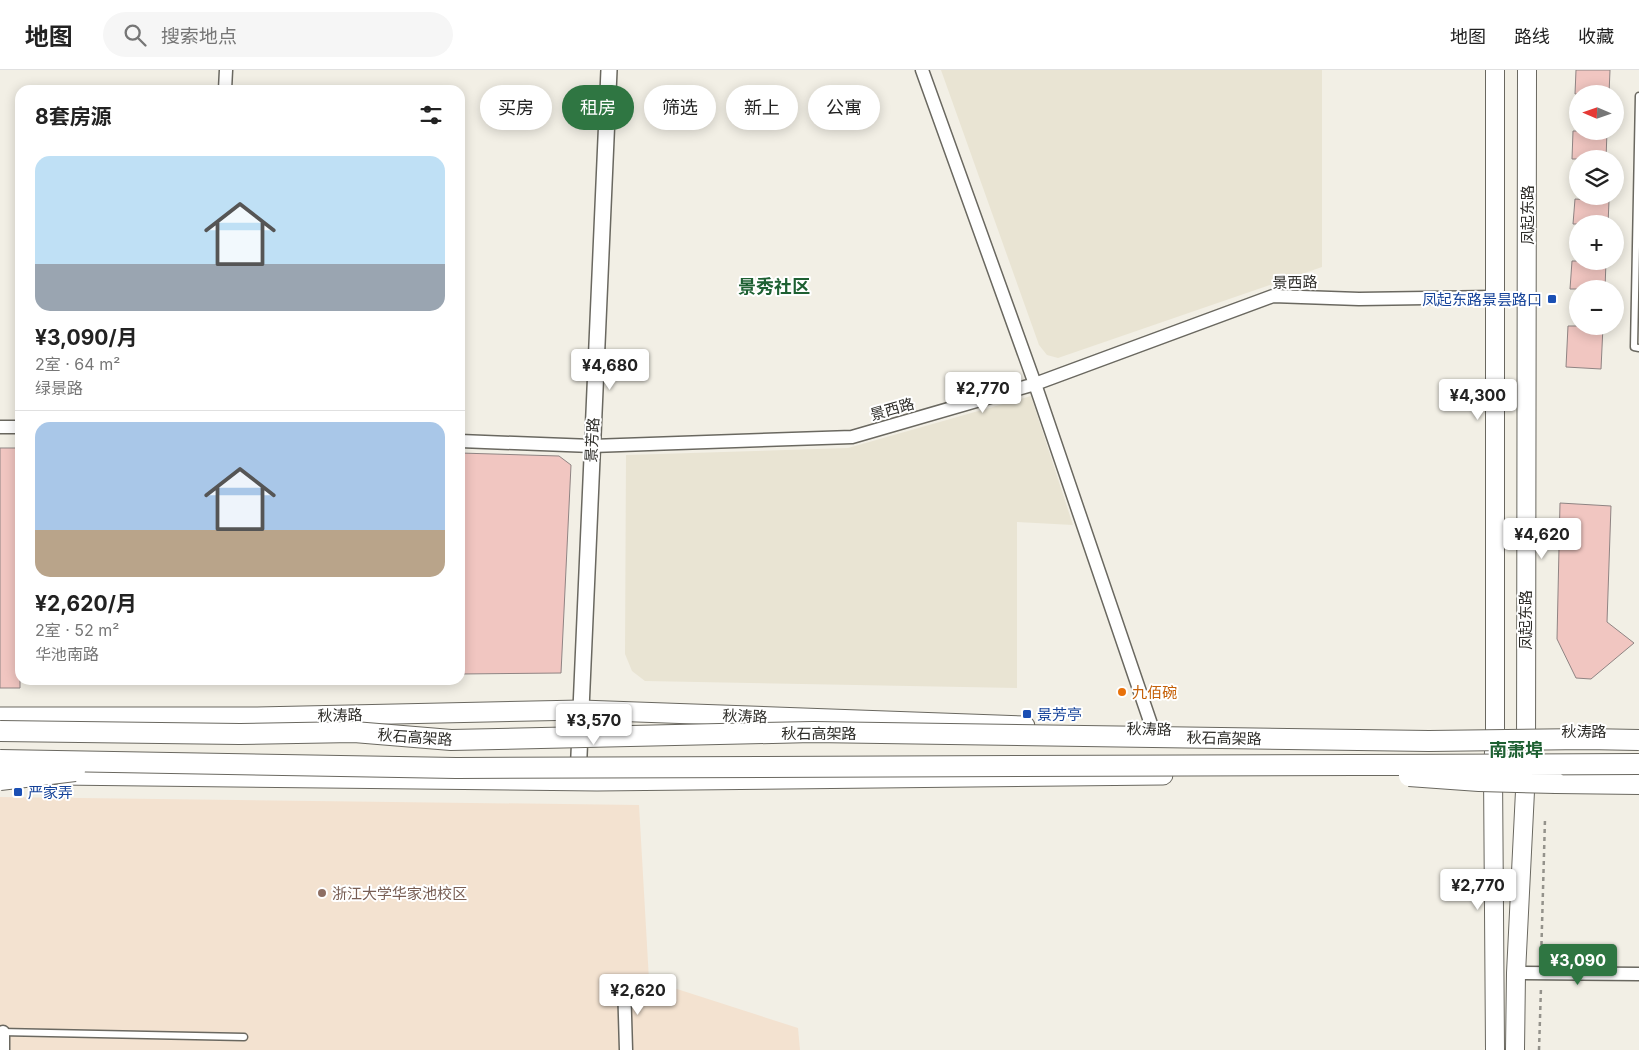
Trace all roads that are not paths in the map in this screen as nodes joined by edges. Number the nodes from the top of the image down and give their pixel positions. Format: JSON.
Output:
{"nodes":[{"id":1,"x":226,"y":70,"type":"edge"},
{"id":2,"x":610,"y":70,"type":"edge"},
{"id":3,"x":922,"y":70,"type":"edge"},
{"id":4,"x":1495,"y":70,"type":"edge"},
{"id":5,"x":1527,"y":70,"type":"edge"},
{"id":6,"x":225,"y":85,"type":"edge"},
{"id":7,"x":1639,"y":96,"type":"edge"},
{"id":8,"x":1637,"y":260,"type":"edge"},
{"id":9,"x":1494,"y":297,"type":"junction"},
{"id":10,"x":1639,"y":348,"type":"edge"},
{"id":11,"x":1035,"y":384,"type":"junction"},
{"id":12,"x":0,"y":427,"type":"edge"},
{"id":13,"x":15,"y":427,"type":"edge"},
{"id":14,"x":465,"y":441,"type":"edge"},
{"id":15,"x":592,"y":446,"type":"junction"},
{"id":16,"x":580,"y":710,"type":"junction"},
{"id":17,"x":0,"y":719,"type":"edge"},
{"id":18,"x":1154,"y":730,"type":"junction"},
{"id":19,"x":1639,"y":730,"type":"edge"},
{"id":20,"x":0,"y":731,"type":"edge"},
{"id":21,"x":1525,"y":731,"type":"junction"},
{"id":22,"x":61,"y":732,"type":"junction"},
{"id":23,"x":1495,"y":732,"type":"junction"},
{"id":24,"x":1639,"y":740,"type":"edge"},
{"id":25,"x":0,"y":760,"type":"edge"},
{"id":26,"x":144,"y":762,"type":"junction"},
{"id":27,"x":1639,"y":764,"type":"edge"},
{"id":28,"x":1257,"y":765,"type":"junction"},
{"id":29,"x":1526,"y":771,"type":"junction"},
{"id":30,"x":1493,"y":772,"type":"junction"},
{"id":31,"x":1639,"y":772,"type":"edge"},
{"id":32,"x":0,"y":775,"type":"edge"},
{"id":33,"x":0,"y":780,"type":"edge"},
{"id":34,"x":578,"y":781,"type":"junction"},
{"id":35,"x":1639,"y":784,"type":"edge"},
{"id":36,"x":1516,"y":973,"type":"junction"},
{"id":37,"x":1639,"y":974,"type":"edge"},
{"id":38,"x":624,"y":982,"type":"dead end"},
{"id":39,"x":2,"y":1032,"type":"edge"},
{"id":40,"x":244,"y":1036,"type":"dead end"},
{"id":41,"x":3,"y":1050,"type":"edge"},
{"id":42,"x":626,"y":1050,"type":"edge"},
{"id":43,"x":1495,"y":1050,"type":"edge"},
{"id":44,"x":1515,"y":1050,"type":"edge"}],
"edges":[{"from":1,"to":6,"type":"street"},
{"from":2,"to":15,"type":"street","name":"景芳路"},
{"from":3,"to":11,"type":"street"},
{"from":4,"to":9,"type":"main road","name":"凤起东路"},
{"from":5,"to":21,"type":"main road","name":"凤起东路"},
{"from":7,"to":8,"type":"lane"},
{"from":8,"to":10,"type":"lane"},
{"from":9,"to":11,"type":"street","name":"景西路"},
{"from":9,"to":23,"type":"main road","name":"凤起东路"},
{"from":11,"to":15,"type":"street","name":"景西路"},
{"from":11,"to":18,"type":"street"},
{"from":12,"to":13,"type":"street"},
{"from":14,"to":15,"type":"street","name":"景西路"},
{"from":15,"to":16,"type":"street","name":"景芳路"},
{"from":16,"to":17,"type":"main road","name":"秋涛路"},
{"from":16,"to":18,"type":"main road","name":"秋涛路"},
{"from":16,"to":34,"type":"street","name":"景芳路"},
{"from":17,"to":22,"type":"highway","bridge":true},
{"from":18,"to":23,"type":"main road","name":"秋涛路"},
{"from":19,"to":21,"type":"main road","name":"秋涛路"},
{"from":20,"to":22,"type":"highway","name":"秋石高架路","bridge":true},
{"from":21,"to":23,"type":"main road","name":"秋涛路"},
{"from":21,"to":29,"type":"main road","name":"凤起东路"},
{"from":22,"to":24,"type":"highway","name":"秋石高架路","bridge":true},
{"from":23,"to":30,"type":"main road","name":"凤起东路"},
{"from":25,"to":26,"type":"highway","name":"秋石高架路","bridge":true},
{"from":26,"to":28,"type":"highway","name":"秋石高架路","bridge":true},
{"from":26,"to":33,"type":"highway","bridge":true},
{"from":27,"to":28,"type":"highway","name":"秋石高架路","bridge":true},
{"from":28,"to":35,"type":"highway","bridge":true},
{"from":29,"to":30,"type":"main road"},
{"from":29,"to":31,"type":"main road"},
{"from":29,"to":36,"type":"main road","name":"凤起东路"},
{"from":30,"to":34,"type":"main road"},
{"from":30,"to":43,"type":"main road","name":"凤起东路"},
{"from":32,"to":34,"type":"main road"},
{"from":36,"to":37,"type":"street"},
{"from":36,"to":44,"type":"main road","name":"凤起东路"},
{"from":38,"to":42,"type":"street"},
{"from":39,"to":40,"type":"lane"},
{"from":39,"to":41,"type":"street"}]}
